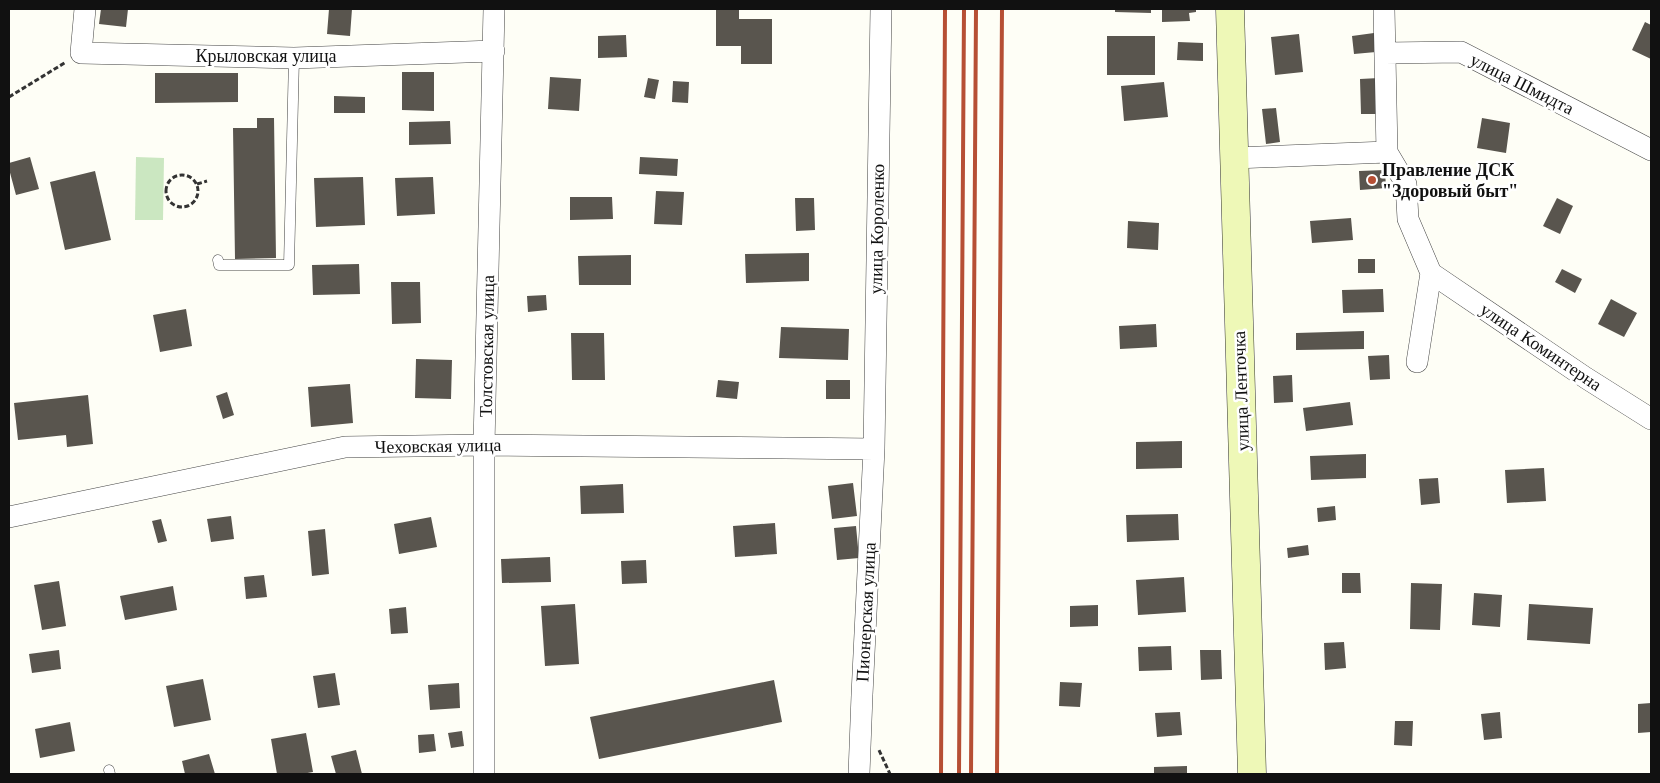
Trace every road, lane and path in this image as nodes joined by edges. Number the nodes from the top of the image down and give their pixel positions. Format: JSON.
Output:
{"nodes":[{"id":1,"x":85,"y":9,"type":"edge"},
{"id":2,"x":494,"y":9,"type":"edge"},
{"id":3,"x":881,"y":9,"type":"edge"},
{"id":4,"x":1230,"y":9,"type":"edge"},
{"id":5,"x":1384,"y":9,"type":"edge"},
{"id":6,"x":494,"y":50,"type":"junction"},
{"id":7,"x":81,"y":53,"type":"junction"},
{"id":8,"x":1385,"y":54,"type":"junction"},
{"id":9,"x":294,"y":58,"type":"junction"},
{"id":10,"x":9,"y":97,"type":"edge"},
{"id":11,"x":1651,"y":150,"type":"edge"},
{"id":12,"x":1387,"y":152,"type":"junction"},
{"id":13,"x":1234,"y":158,"type":"junction"},
{"id":14,"x":207,"y":181,"type":"dead end"},
{"id":15,"x":197,"y":184,"type":"junction"},
{"id":16,"x":218,"y":260,"type":"dead end"},
{"id":17,"x":1431,"y":273,"type":"junction"},
{"id":18,"x":1417,"y":362,"type":"dead end"},
{"id":19,"x":1651,"y":419,"type":"edge"},
{"id":20,"x":484,"y":445,"type":"junction"},
{"id":21,"x":874,"y":449,"type":"junction"},
{"id":22,"x":9,"y":517,"type":"edge"},
{"id":23,"x":484,"y":774,"type":"edge"},
{"id":24,"x":860,"y":774,"type":"edge"},
{"id":25,"x":1252,"y":774,"type":"edge"}],
"edges":[{"from":1,"to":7,"type":"street"},
{"from":2,"to":6,"type":"street","name":"Толстовская улица"},
{"from":3,"to":21,"type":"street","name":"улица Короленко"},
{"from":4,"to":13,"type":"main road","name":"улица Ленточка"},
{"from":5,"to":8,"type":"street"},
{"from":6,"to":9,"type":"street","name":"Крыловская улица"},
{"from":6,"to":20,"type":"street","name":"Толстовская улица"},
{"from":7,"to":9,"type":"street","name":"Крыловская улица"},
{"from":7,"to":10,"type":"path"},
{"from":8,"to":11,"type":"street","name":"улица Шмидта"},
{"from":8,"to":12,"type":"street"},
{"from":9,"to":16,"type":"lane"},
{"from":12,"to":13,"type":"street"},
{"from":12,"to":17,"type":"street"},
{"from":13,"to":25,"type":"main road","name":"улица Ленточка"},
{"from":14,"to":15,"type":"path"},
{"from":15,"to":15,"type":"path"},
{"from":17,"to":18,"type":"street"},
{"from":17,"to":19,"type":"street","name":"улица Коминтерна"},
{"from":20,"to":21,"type":"street","name":"Чеховская улица"},
{"from":20,"to":22,"type":"street","name":"Чеховская улица"},
{"from":20,"to":23,"type":"street","name":"Толстовская улица"},
{"from":21,"to":24,"type":"street","name":"Пионерская улица"}]}
